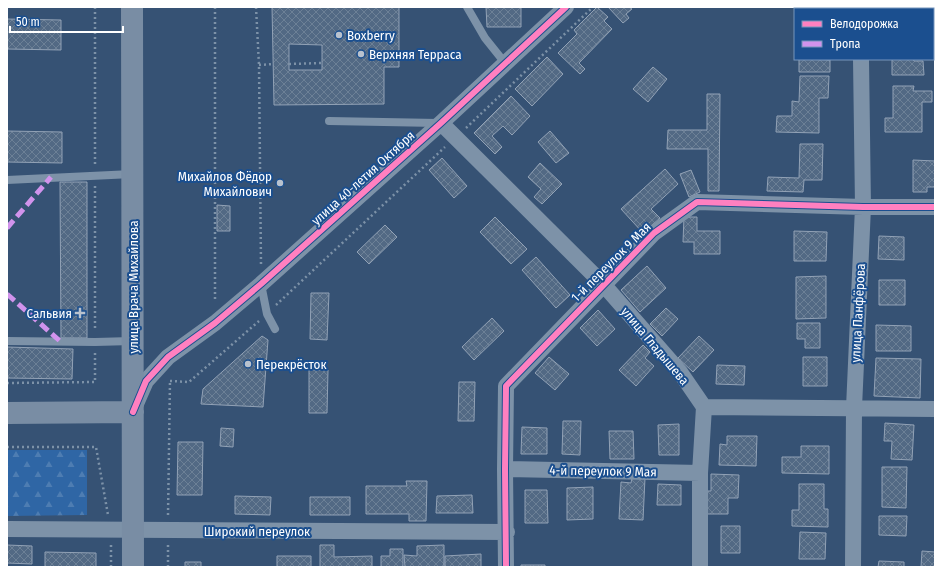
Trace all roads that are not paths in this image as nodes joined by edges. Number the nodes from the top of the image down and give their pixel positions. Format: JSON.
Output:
{"nodes":[{"id":1,"x":132,"y":7,"type":"edge"},
{"id":2,"x":467,"y":7,"type":"edge"},
{"id":3,"x":566,"y":7,"type":"edge"},
{"id":4,"x":861,"y":60,"type":"edge"},
{"id":5,"x":505,"y":63,"type":"junction"},
{"id":6,"x":329,"y":122,"type":"dead end"},
{"id":7,"x":441,"y":123,"type":"junction"},
{"id":8,"x":132,"y":174,"type":"junction"},
{"id":9,"x":7,"y":180,"type":"edge"},
{"id":10,"x":863,"y":207,"type":"junction"},
{"id":11,"x":935,"y":207,"type":"edge"},
{"id":12,"x":261,"y":284,"type":"junction"},
{"id":13,"x":603,"y":284,"type":"junction"},
{"id":14,"x":275,"y":329,"type":"dead end"},
{"id":15,"x":7,"y":341,"type":"edge"},
{"id":16,"x":133,"y":341,"type":"junction"},
{"id":17,"x":704,"y":407,"type":"junction"},
{"id":18,"x":854,"y":408,"type":"junction"},
{"id":19,"x":935,"y":409,"type":"edge"},
{"id":20,"x":133,"y":412,"type":"junction"},
{"id":21,"x":7,"y":413,"type":"edge"},
{"id":22,"x":505,"y":469,"type":"junction"},
{"id":23,"x":700,"y":473,"type":"junction"},
{"id":24,"x":7,"y":529,"type":"edge"},
{"id":25,"x":122,"y":530,"type":"junction"},
{"id":26,"x":506,"y":532,"type":"junction"},
{"id":27,"x":133,"y":567,"type":"edge"},
{"id":28,"x":506,"y":567,"type":"edge"},
{"id":29,"x":700,"y":567,"type":"edge"},
{"id":30,"x":853,"y":567,"type":"edge"}],
"edges":[{"from":1,"to":8,"type":"main road","name":"улица Врача Михайлова"},
{"from":2,"to":5,"type":"lane"},
{"from":3,"to":5,"type":"street","name":"улица 40-летия Октября"},
{"from":4,"to":10,"type":"street","name":"улица Панфёрова"},
{"from":5,"to":7,"type":"street","name":"улица 40-летия Октября"},
{"from":6,"to":7,"type":"lane"},
{"from":7,"to":12,"type":"street","name":"улица 40-летия Октября"},
{"from":7,"to":13,"type":"street","name":"улица Гладышева"},
{"from":8,"to":9,"type":"lane"},
{"from":8,"to":16,"type":"main road","name":"улица Врача Михайлова"},
{"from":10,"to":11,"type":"street","name":"1-й переулок 9 Мая"},
{"from":10,"to":13,"type":"street","name":"1-й переулок 9 Мая"},
{"from":10,"to":18,"type":"street","name":"улица Панфёрова"},
{"from":12,"to":14,"type":"lane"},
{"from":12,"to":20,"type":"street","name":"улица 40-летия Октября"},
{"from":13,"to":17,"type":"street","name":"улица Гладышева"},
{"from":13,"to":22,"type":"street","name":"1-й переулок 9 Мая"},
{"from":15,"to":16,"type":"lane"},
{"from":16,"to":20,"type":"main road","name":"улица Врача Михайлова"},
{"from":17,"to":18,"type":"street"},
{"from":17,"to":23,"type":"street"},
{"from":18,"to":19,"type":"street"},
{"from":18,"to":30,"type":"street","name":"улица Панфёрова"},
{"from":20,"to":21,"type":"main road"},
{"from":20,"to":25,"type":"main road","name":"улица Врача Михайлова"},
{"from":22,"to":23,"type":"street","name":"4-й переулок 9 Мая"},
{"from":22,"to":26,"type":"street","name":"1-й переулок 9 Мая"},
{"from":23,"to":29,"type":"street"},
{"from":24,"to":25,"type":"street","name":"Широкий переулок"},
{"from":25,"to":26,"type":"street","name":"Широкий переулок"},
{"from":25,"to":27,"type":"main road","name":"улица Врача Михайлова"},
{"from":26,"to":28,"type":"street","name":"1-й переулок 9 Мая"}]}
